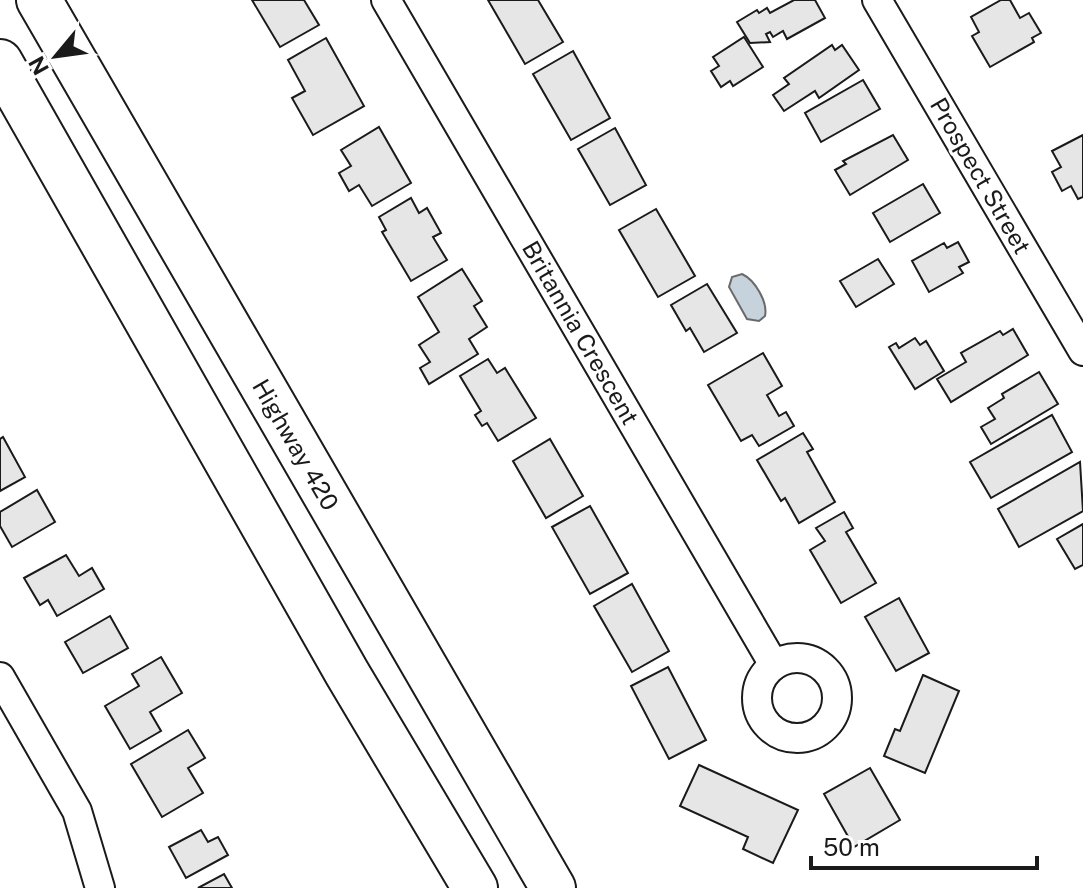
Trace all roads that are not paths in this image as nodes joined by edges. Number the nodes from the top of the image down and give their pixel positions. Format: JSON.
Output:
{"nodes":[{"id":1,"x":39,"y":0,"type":"edge"},
{"id":2,"x":386,"y":0,"type":"edge"},
{"id":3,"x":877,"y":0,"type":"edge"},
{"id":4,"x":0,"y":62,"type":"edge"},
{"id":5,"x":1083,"y":351,"type":"edge"},
{"id":6,"x":774,"y":665,"type":"dead end"},
{"id":7,"x":0,"y":677,"type":"edge"},
{"id":8,"x":100,"y":888,"type":"edge"},
{"id":9,"x":475,"y":888,"type":"edge"},
{"id":10,"x":553,"y":888,"type":"edge"}],
"edges":[{"from":1,"to":10,"type":"highway","name":"Highway 420"},
{"from":2,"to":6,"type":"street","name":"Britannia Crescent"},
{"from":3,"to":5,"type":"street","name":"Prospect Street"},
{"from":4,"to":9,"type":"highway"},
{"from":7,"to":8,"type":"street"}]}
